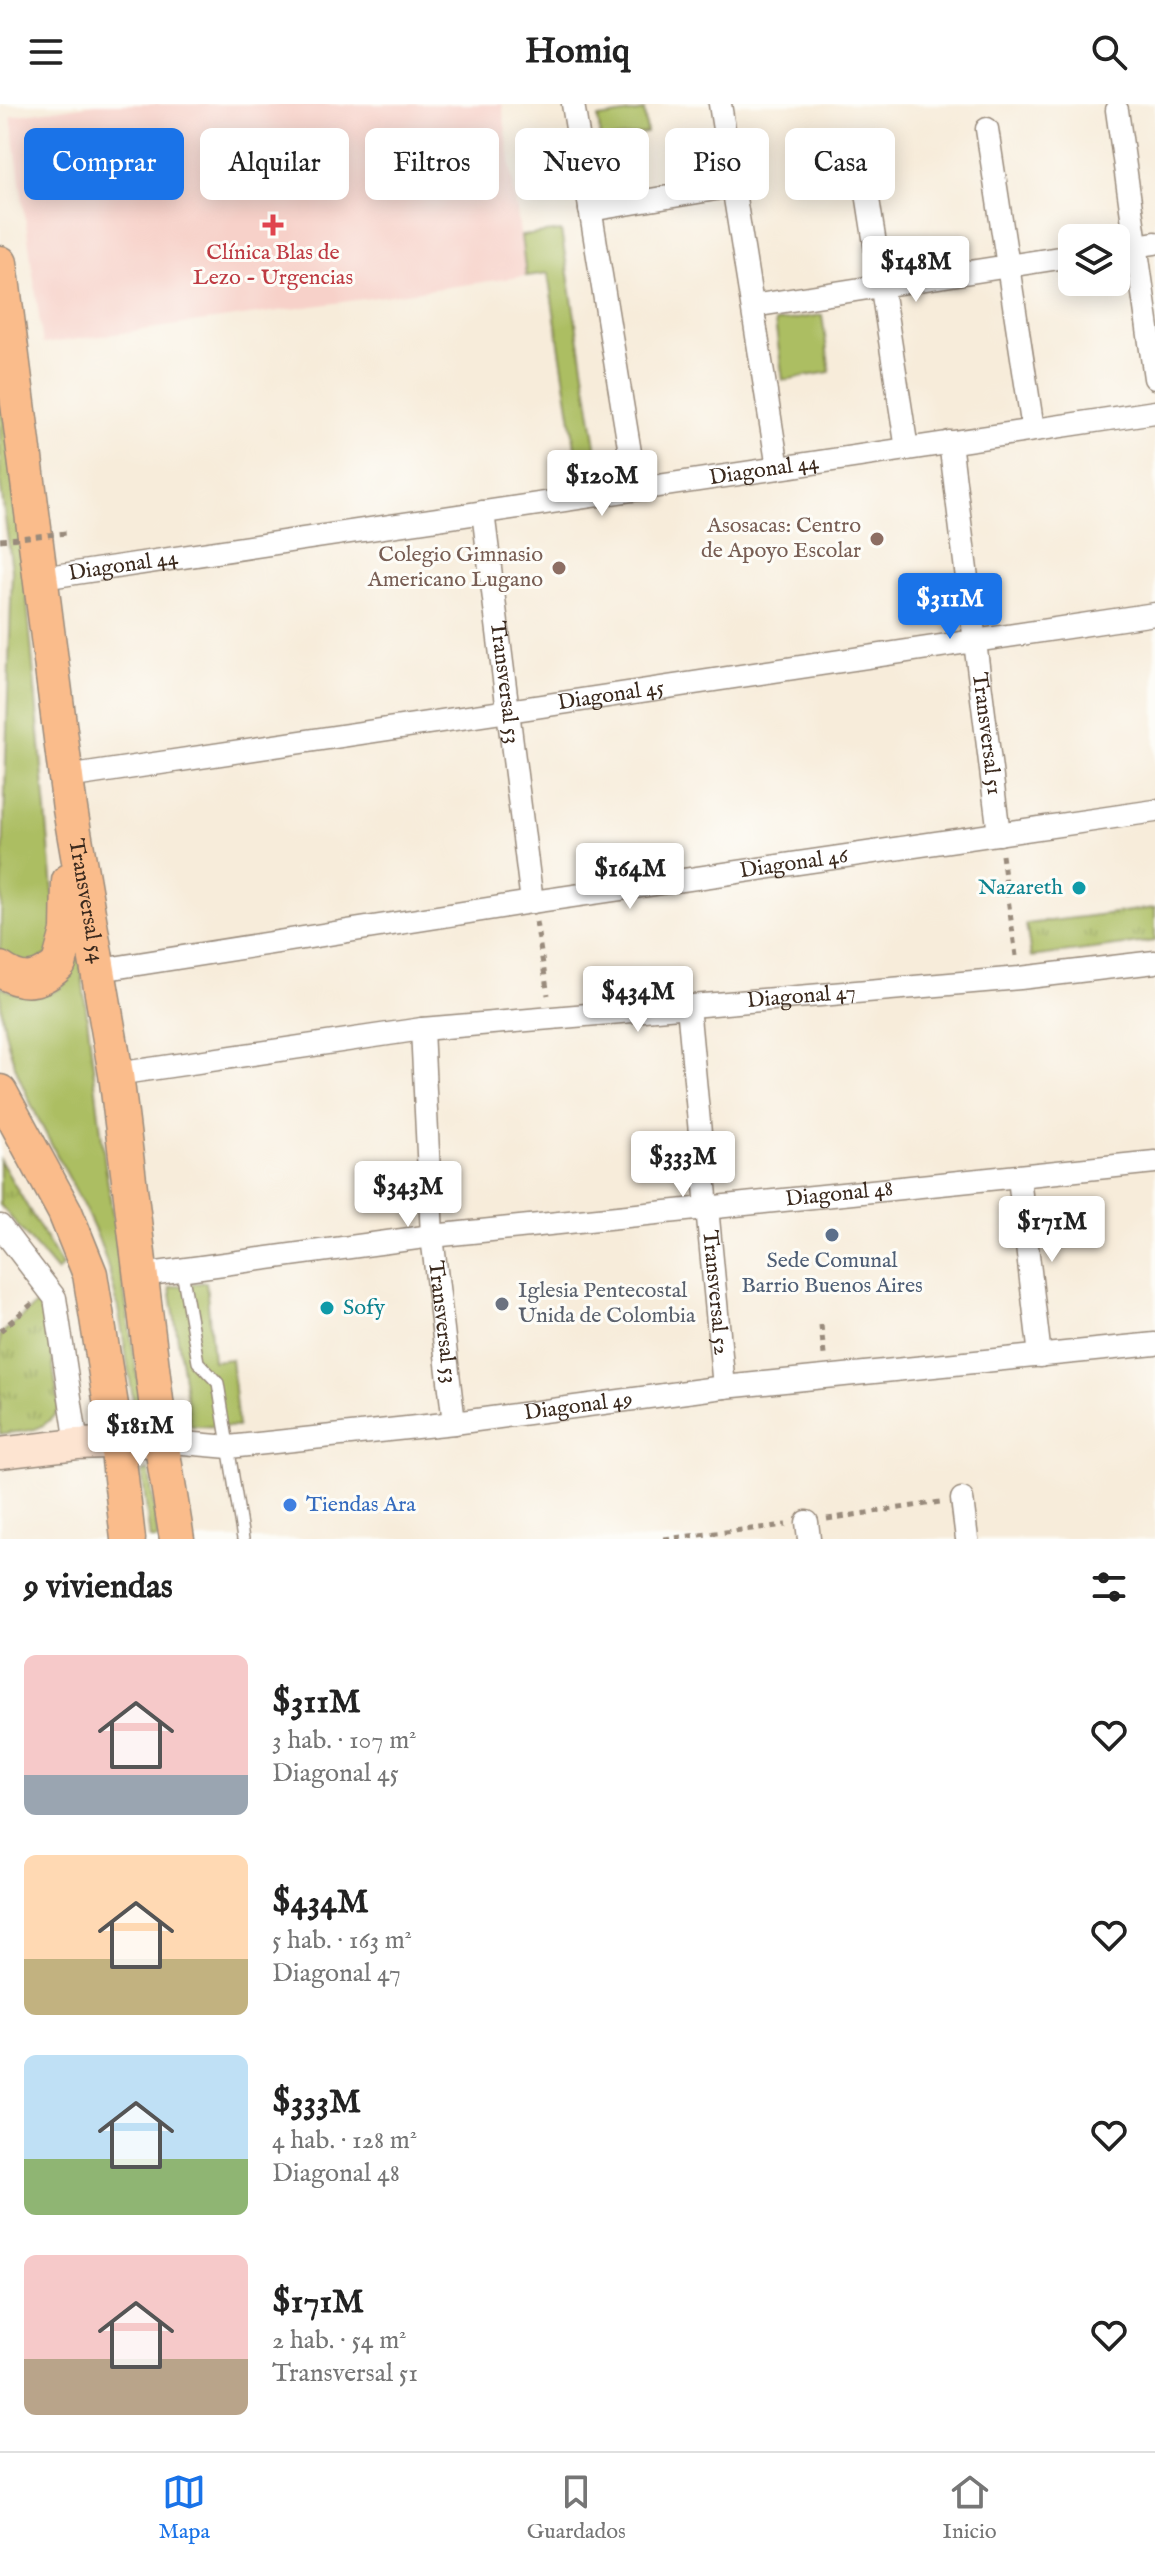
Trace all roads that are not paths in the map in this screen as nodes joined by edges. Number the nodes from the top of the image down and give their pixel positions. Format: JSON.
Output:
{"nodes":[{"id":1,"x":573,"y":104,"type":"edge"},
{"id":2,"x":720,"y":104,"type":"edge"},
{"id":3,"x":1117,"y":110,"type":"dead end"},
{"id":4,"x":724,"y":128,"type":"edge"},
{"id":5,"x":987,"y":129,"type":"dead end"},
{"id":6,"x":665,"y":198,"type":"edge"},
{"id":7,"x":736,"y":200,"type":"edge"},
{"id":8,"x":868,"y":200,"type":"edge"},
{"id":9,"x":590,"y":210,"type":"junction"},
{"id":10,"x":1135,"y":246,"type":"edge"},
{"id":11,"x":1058,"y":258,"type":"edge"},
{"id":12,"x":0,"y":263,"type":"edge"},
{"id":13,"x":1010,"y":266,"type":"junction"},
{"id":14,"x":881,"y":286,"type":"junction"},
{"id":15,"x":753,"y":306,"type":"junction"},
{"id":16,"x":1155,"y":378,"type":"edge"},
{"id":17,"x":1155,"y":412,"type":"edge"},
{"id":18,"x":1033,"y":429,"type":"junction"},
{"id":19,"x":950,"y":442,"type":"junction"},
{"id":20,"x":907,"y":449,"type":"junction"},
{"id":21,"x":778,"y":468,"type":"junction"},
{"id":22,"x":636,"y":489,"type":"junction"},
{"id":23,"x":483,"y":512,"type":"junction"},
{"id":24,"x":42,"y":578,"type":"junction"},
{"id":25,"x":1155,"y":614,"type":"edge"},
{"id":26,"x":973,"y":643,"type":"junction"},
{"id":27,"x":508,"y":709,"type":"junction"},
{"id":28,"x":69,"y":793,"type":"junction"},
{"id":29,"x":1155,"y":811,"type":"edge"},
{"id":30,"x":999,"y":834,"type":"junction"},
{"id":31,"x":532,"y":902,"type":"junction"},
{"id":32,"x":1155,"y":962,"type":"edge"},
{"id":33,"x":0,"y":969,"type":"edge"},
{"id":34,"x":100,"y":970,"type":"junction"},
{"id":35,"x":688,"y":1006,"type":"junction"},
{"id":36,"x":422,"y":1029,"type":"junction"},
{"id":37,"x":116,"y":1074,"type":"junction"},
{"id":38,"x":0,"y":1092,"type":"edge"},
{"id":39,"x":1155,"y":1162,"type":"edge"},
{"id":40,"x":1019,"y":1178,"type":"junction"},
{"id":41,"x":707,"y":1206,"type":"junction"},
{"id":42,"x":0,"y":1226,"type":"edge"},
{"id":43,"x":432,"y":1236,"type":"junction"},
{"id":44,"x":182,"y":1271,"type":"junction"},
{"id":45,"x":142,"y":1275,"type":"junction"},
{"id":46,"x":1155,"y":1344,"type":"edge"},
{"id":47,"x":1040,"y":1356,"type":"junction"},
{"id":48,"x":724,"y":1387,"type":"junction"},
{"id":49,"x":454,"y":1423,"type":"junction"},
{"id":50,"x":161,"y":1441,"type":"junction"},
{"id":51,"x":117,"y":1443,"type":"junction"},
{"id":52,"x":77,"y":1444,"type":"junction"},
{"id":53,"x":229,"y":1447,"type":"junction"},
{"id":54,"x":0,"y":1453,"type":"edge"},
{"id":55,"x":962,"y":1499,"type":"road end"},
{"id":56,"x":128,"y":1539,"type":"edge"},
{"id":57,"x":177,"y":1539,"type":"edge"},
{"id":58,"x":243,"y":1539,"type":"edge"},
{"id":59,"x":967,"y":1539,"type":"edge"}],
"edges":[{"from":1,"to":9,"type":"street"},
{"from":2,"to":4,"type":"street"},
{"from":3,"to":10,"type":"street"},
{"from":5,"to":13,"type":"street"},
{"from":6,"to":9,"type":"street"},
{"from":7,"to":15,"type":"street"},
{"from":8,"to":14,"type":"street"},
{"from":9,"to":22,"type":"street"},
{"from":10,"to":16,"type":"street"},
{"from":11,"to":13,"type":"street"},
{"from":12,"to":24,"type":"main road","name":"Transversal 54"},
{"from":13,"to":14,"type":"street"},
{"from":13,"to":18,"type":"street"},
{"from":14,"to":15,"type":"street"},
{"from":14,"to":20,"type":"street"},
{"from":15,"to":21,"type":"street"},
{"from":17,"to":18,"type":"street","name":"Diagonal 44"},
{"from":18,"to":19,"type":"street","name":"Diagonal 44"},
{"from":19,"to":20,"type":"street","name":"Diagonal 44"},
{"from":19,"to":26,"type":"street","name":"Transversal 51"},
{"from":20,"to":21,"type":"street","name":"Diagonal 44"},
{"from":21,"to":22,"type":"street","name":"Diagonal 44"},
{"from":22,"to":23,"type":"street","name":"Diagonal 44"},
{"from":23,"to":24,"type":"street","name":"Diagonal 44"},
{"from":23,"to":27,"type":"street","name":"Transversal 53"},
{"from":24,"to":28,"type":"main road","name":"Transversal 54"},
{"from":25,"to":26,"type":"street","name":"Diagonal 45"},
{"from":26,"to":27,"type":"street","name":"Diagonal 45"},
{"from":26,"to":30,"type":"street","name":"Transversal 51"},
{"from":27,"to":28,"type":"street","name":"Diagonal 45"},
{"from":27,"to":31,"type":"street","name":"Transversal 53"},
{"from":28,"to":33,"type":"main road"},
{"from":28,"to":34,"type":"main road","name":"Transversal 54"},
{"from":29,"to":30,"type":"street","name":"Diagonal 46"},
{"from":30,"to":31,"type":"street","name":"Diagonal 46"},
{"from":31,"to":34,"type":"street","name":"Diagonal 46"},
{"from":32,"to":35,"type":"street","name":"Diagonal 47"},
{"from":34,"to":37,"type":"main road","name":"Transversal 54"},
{"from":35,"to":36,"type":"street","name":"Diagonal 47"},
{"from":35,"to":41,"type":"street","name":"Transversal 52"},
{"from":36,"to":37,"type":"street","name":"Diagonal 47"},
{"from":36,"to":43,"type":"street","name":"Transversal 53"},
{"from":37,"to":45,"type":"main road","name":"Transversal 54"},
{"from":38,"to":51,"type":"main road"},
{"from":39,"to":40,"type":"street","name":"Diagonal 48"},
{"from":40,"to":41,"type":"street","name":"Diagonal 48"},
{"from":40,"to":47,"type":"street"},
{"from":41,"to":43,"type":"street","name":"Diagonal 48"},
{"from":41,"to":48,"type":"street","name":"Transversal 52"},
{"from":42,"to":52,"type":"street"},
{"from":43,"to":44,"type":"street","name":"Diagonal 48"},
{"from":43,"to":49,"type":"street","name":"Transversal 53"},
{"from":44,"to":45,"type":"street","name":"Diagonal 48"},
{"from":44,"to":53,"type":"lane"},
{"from":45,"to":50,"type":"main road","name":"Transversal 54"},
{"from":46,"to":47,"type":"street","name":"Diagonal 49"},
{"from":47,"to":48,"type":"street","name":"Diagonal 49"},
{"from":48,"to":49,"type":"street","name":"Diagonal 49"},
{"from":49,"to":53,"type":"street","name":"Diagonal 49"},
{"from":50,"to":51,"type":"street","name":"Diagonal 49"},
{"from":50,"to":53,"type":"street","name":"Diagonal 49"},
{"from":50,"to":57,"type":"main road","name":"Transversal 54"},
{"from":51,"to":52,"type":"street","name":"Diagonal 49"},
{"from":51,"to":56,"type":"main road"},
{"from":52,"to":54,"type":"street","name":"Diagonal 49"},
{"from":53,"to":58,"type":"lane"},
{"from":55,"to":59,"type":"street"}]}
